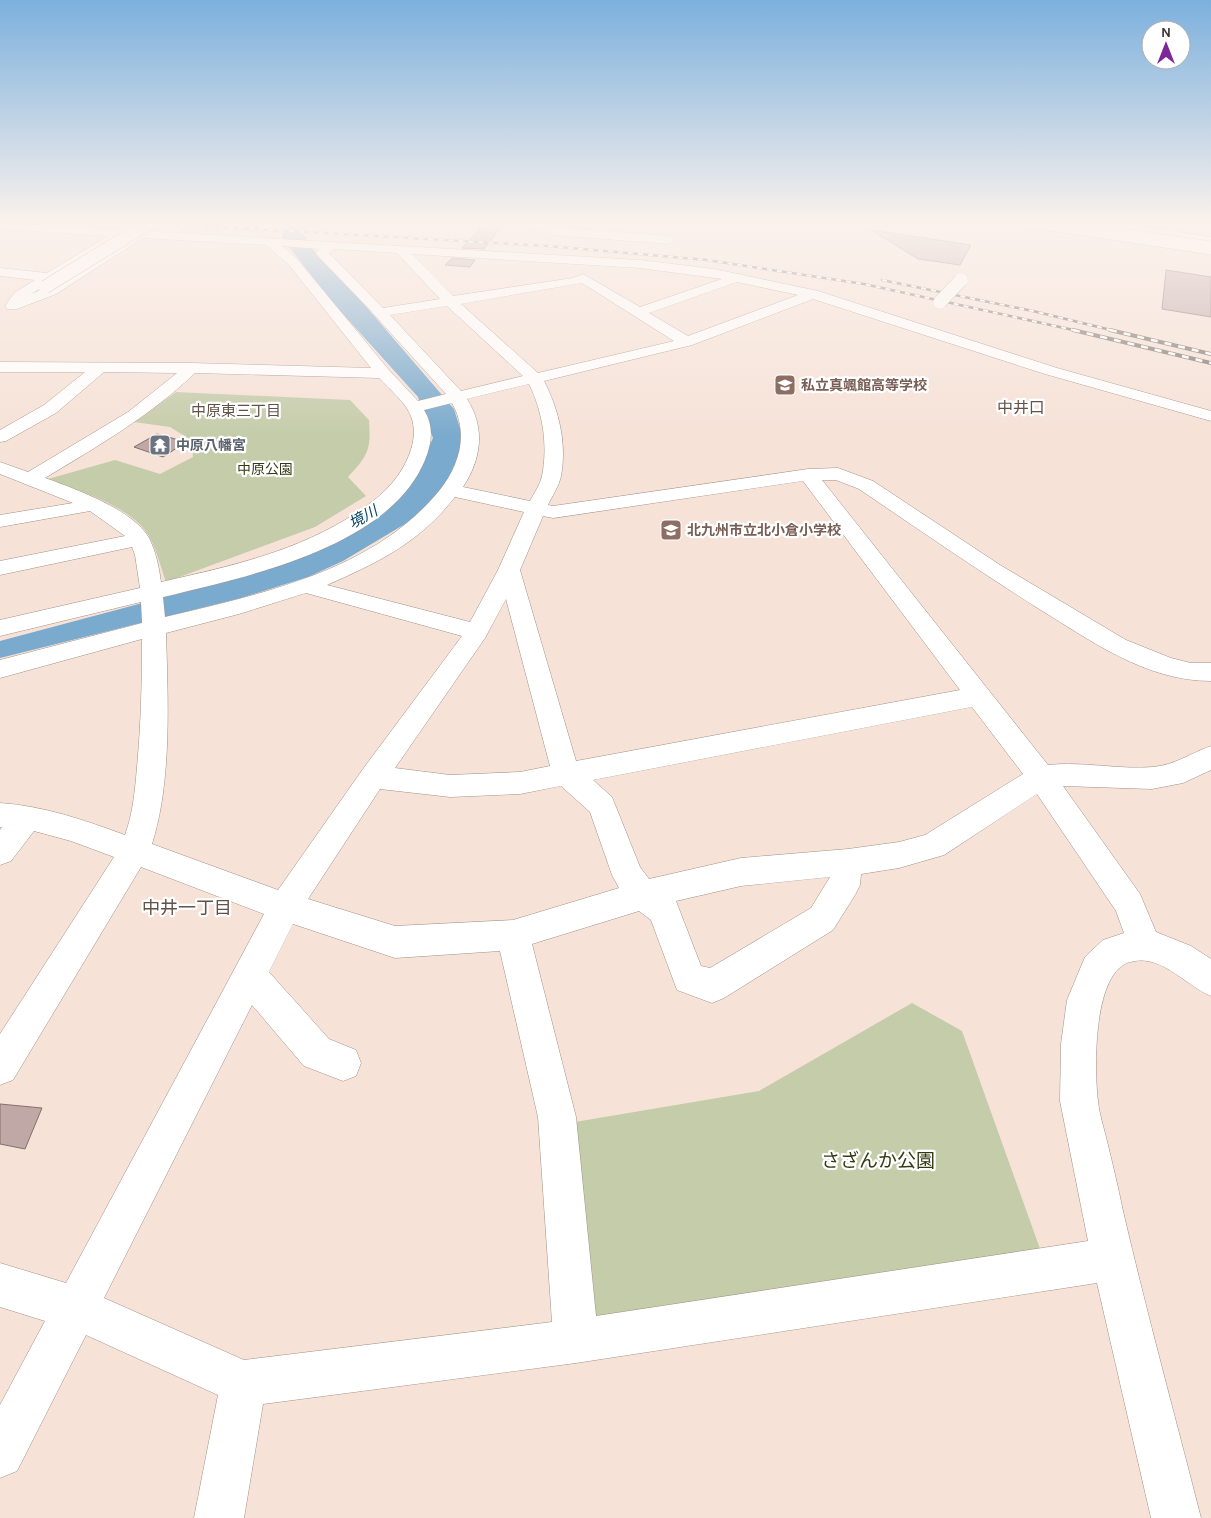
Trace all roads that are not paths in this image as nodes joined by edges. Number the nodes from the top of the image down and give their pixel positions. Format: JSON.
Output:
{"nodes":[{"id":1,"x":30,"y":294,"type":"edge"},
{"id":2,"x":44,"y":294,"type":"edge"},
{"id":3,"x":319,"y":294,"type":"edge"},
{"id":4,"x":364,"y":294,"type":"edge"},
{"id":5,"x":443,"y":294,"type":"edge"},
{"id":6,"x":490,"y":294,"type":"edge"},
{"id":7,"x":609,"y":294,"type":"edge"},
{"id":8,"x":689,"y":294,"type":"edge"},
{"id":9,"x":813,"y":294,"type":"joint"},
{"id":10,"x":829,"y":294,"type":"edge"},
{"id":11,"x":947,"y":294,"type":"edge"},
{"id":12,"x":449,"y":300,"type":"junction"},
{"id":13,"x":940,"y":302,"type":"dead end"},
{"id":14,"x":12,"y":306,"type":"junction"},
{"id":15,"x":382,"y":312,"type":"junction"},
{"id":16,"x":638,"y":312,"type":"junction"},
{"id":17,"x":0,"y":314,"type":"edge"},
{"id":18,"x":687,"y":342,"type":"junction"},
{"id":19,"x":0,"y":367,"type":"edge"},
{"id":20,"x":101,"y":367,"type":"junction"},
{"id":21,"x":191,"y":368,"type":"junction"},
{"id":22,"x":383,"y":373,"type":"junction"},
{"id":23,"x":534,"y":378,"type":"junction"},
{"id":24,"x":453,"y":397,"type":"junction"},
{"id":25,"x":416,"y":406,"type":"junction"},
{"id":26,"x":1211,"y":408,"type":"edge"},
{"id":27,"x":1211,"y":416,"type":"edge"},
{"id":28,"x":0,"y":438,"type":"edge"},
{"id":29,"x":1,"y":469,"type":"edge"},
{"id":30,"x":808,"y":475,"type":"junction"},
{"id":31,"x":29,"y":479,"type":"junction"},
{"id":32,"x":451,"y":490,"type":"junction"},
{"id":33,"x":93,"y":505,"type":"junction"},
{"id":34,"x":535,"y":510,"type":"junction"},
{"id":35,"x":0,"y":521,"type":"edge"},
{"id":36,"x":139,"y":539,"type":"junction"},
{"id":37,"x":0,"y":568,"type":"edge"},
{"id":38,"x":509,"y":570,"type":"junction"},
{"id":39,"x":308,"y":584,"type":"junction"},
{"id":40,"x":152,"y":610,"type":"junction"},
{"id":41,"x":0,"y":628,"type":"edge"},
{"id":42,"x":478,"y":632,"type":"junction"},
{"id":43,"x":0,"y":669,"type":"edge"},
{"id":44,"x":1211,"y":672,"type":"edge"},
{"id":45,"x":980,"y":696,"type":"junction"},
{"id":46,"x":1211,"y":757,"type":"edge"},
{"id":47,"x":566,"y":774,"type":"junction"},
{"id":48,"x":373,"y":777,"type":"junction"},
{"id":49,"x":1041,"y":777,"type":"junction"},
{"id":50,"x":14,"y":816,"type":"edge"},
{"id":51,"x":0,"y":852,"type":"edge"},
{"id":52,"x":134,"y":852,"type":"junction"},
{"id":53,"x":848,"y":862,"type":"junction"},
{"id":54,"x":643,"y":895,"type":"junction"},
{"id":55,"x":285,"y":907,"type":"junction"},
{"id":56,"x":513,"y":935,"type":"junction"},
{"id":57,"x":1144,"y":943,"type":"junction"},
{"id":58,"x":249,"y":975,"type":"junction"},
{"id":59,"x":1211,"y":979,"type":"edge"},
{"id":60,"x":344,"y":1063,"type":"dead end"},
{"id":61,"x":0,"y":1066,"type":"edge"},
{"id":62,"x":1114,"y":1259,"type":"junction"},
{"id":63,"x":0,"y":1285,"type":"edge"},
{"id":64,"x":75,"y":1308,"type":"junction"},
{"id":65,"x":576,"y":1341,"type":"junction"},
{"id":66,"x":243,"y":1383,"type":"junction"},
{"id":67,"x":0,"y":1454,"type":"edge"},
{"id":68,"x":219,"y":1518,"type":"edge"},
{"id":69,"x":1176,"y":1518,"type":"edge"}],
"edges":[{"from":1,"to":14,"type":"main road"},
{"from":2,"to":14,"type":"main road"},
{"from":3,"to":22,"type":"main road"},
{"from":4,"to":15,"type":"main road"},
{"from":5,"to":12,"type":"main road"},
{"from":6,"to":12,"type":"main road"},
{"from":7,"to":16,"type":"main road"},
{"from":8,"to":16,"type":"main road"},
{"from":9,"to":18,"type":"main road"},
{"from":9,"to":27,"type":"main road"},
{"from":10,"to":26,"type":"main road"},
{"from":11,"to":13,"type":"main road","bridge":true},
{"from":12,"to":15,"type":"main road"},
{"from":12,"to":23,"type":"main road"},
{"from":14,"to":17,"type":"main road"},
{"from":15,"to":24,"type":"main road"},
{"from":16,"to":18,"type":"main road"},
{"from":18,"to":23,"type":"main road"},
{"from":19,"to":20,"type":"main road"},
{"from":20,"to":21,"type":"main road"},
{"from":20,"to":28,"type":"main road"},
{"from":21,"to":22,"type":"main road"},
{"from":21,"to":31,"type":"main road"},
{"from":22,"to":25,"type":"main road"},
{"from":23,"to":24,"type":"main road"},
{"from":23,"to":34,"type":"main road"},
{"from":24,"to":25,"type":"main road"},
{"from":24,"to":32,"type":"main road"},
{"from":25,"to":40,"type":"main road"},
{"from":29,"to":31,"type":"main road"},
{"from":30,"to":34,"type":"main road"},
{"from":30,"to":44,"type":"main road"},
{"from":30,"to":45,"type":"main road"},
{"from":31,"to":33,"type":"main road"},
{"from":32,"to":34,"type":"main road"},
{"from":32,"to":39,"type":"main road"},
{"from":33,"to":35,"type":"main road"},
{"from":33,"to":36,"type":"main road"},
{"from":34,"to":38,"type":"main road"},
{"from":36,"to":37,"type":"main road"},
{"from":36,"to":40,"type":"main road"},
{"from":38,"to":42,"type":"main road"},
{"from":38,"to":47,"type":"main road"},
{"from":39,"to":40,"type":"main road"},
{"from":39,"to":42,"type":"main road"},
{"from":40,"to":41,"type":"main road"},
{"from":40,"to":43,"type":"main road"},
{"from":40,"to":52,"type":"main road"},
{"from":42,"to":48,"type":"main road"},
{"from":45,"to":47,"type":"main road"},
{"from":45,"to":49,"type":"main road"},
{"from":46,"to":49,"type":"main road"},
{"from":47,"to":48,"type":"main road"},
{"from":47,"to":54,"type":"main road"},
{"from":48,"to":55,"type":"main road"},
{"from":49,"to":53,"type":"main road"},
{"from":49,"to":57,"type":"main road"},
{"from":50,"to":51,"type":"main road"},
{"from":50,"to":52,"type":"main road"},
{"from":52,"to":55,"type":"main road"},
{"from":52,"to":61,"type":"main road"},
{"from":53,"to":54,"type":"main road"},
{"from":53,"to":54,"type":"main road"},
{"from":54,"to":56,"type":"main road"},
{"from":55,"to":56,"type":"main road"},
{"from":55,"to":58,"type":"main road"},
{"from":56,"to":65,"type":"main road"},
{"from":57,"to":59,"type":"main road"},
{"from":57,"to":62,"type":"main road"},
{"from":58,"to":60,"type":"main road"},
{"from":58,"to":64,"type":"main road"},
{"from":62,"to":65,"type":"main road"},
{"from":62,"to":69,"type":"main road"},
{"from":63,"to":64,"type":"main road"},
{"from":64,"to":66,"type":"main road"},
{"from":64,"to":67,"type":"main road"},
{"from":65,"to":66,"type":"main road"},
{"from":66,"to":68,"type":"main road"}]}
